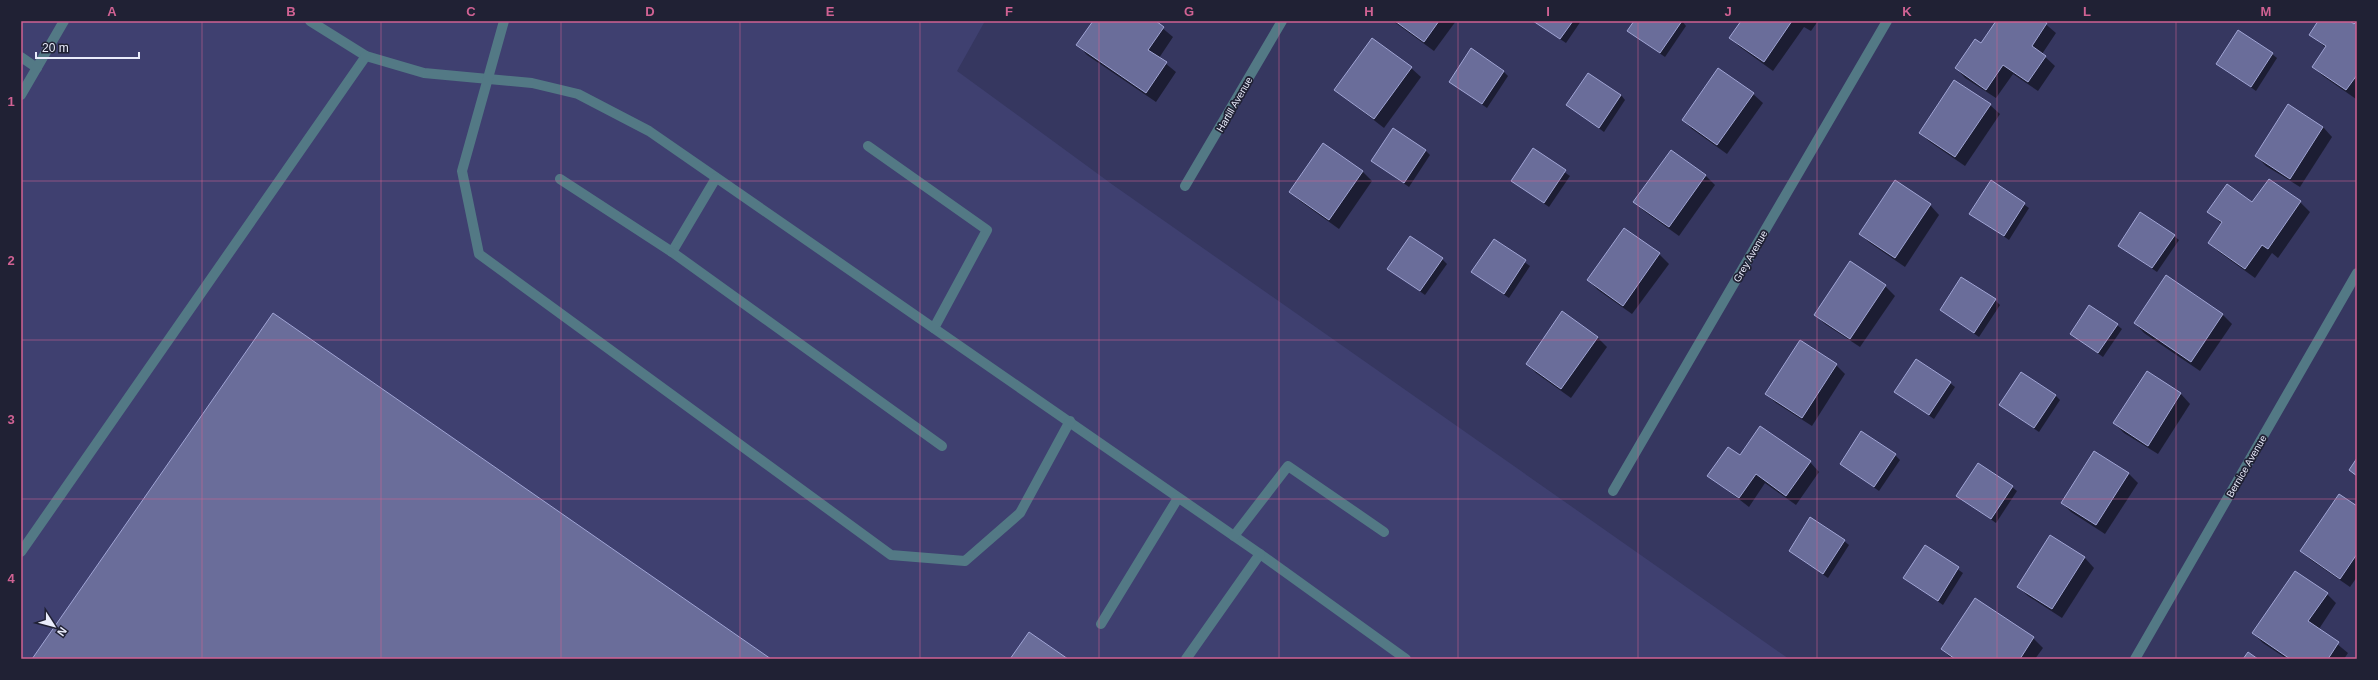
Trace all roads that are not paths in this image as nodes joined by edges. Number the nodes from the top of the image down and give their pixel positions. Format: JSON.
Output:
{"nodes":[{"id":1,"x":64,"y":21,"type":"edge"},
{"id":2,"x":310,"y":21,"type":"edge"},
{"id":3,"x":504,"y":21,"type":"edge"},
{"id":4,"x":1282,"y":21,"type":"edge"},
{"id":5,"x":1887,"y":21,"type":"edge"},
{"id":6,"x":366,"y":56,"type":"junction"},
{"id":7,"x":21,"y":57,"type":"edge"},
{"id":8,"x":37,"y":68,"type":"junction"},
{"id":9,"x":489,"y":80,"type":"junction"},
{"id":10,"x":21,"y":95,"type":"edge"},
{"id":11,"x":868,"y":146,"type":"dead end"},
{"id":12,"x":716,"y":178,"type":"junction"},
{"id":13,"x":560,"y":180,"type":"dead end"},
{"id":14,"x":1186,"y":186,"type":"dead end"},
{"id":15,"x":672,"y":252,"type":"junction"},
{"id":16,"x":2357,"y":273,"type":"edge"},
{"id":17,"x":934,"y":328,"type":"junction"},
{"id":18,"x":1070,"y":421,"type":"junction"},
{"id":19,"x":942,"y":446,"type":"dead end"},
{"id":20,"x":1613,"y":491,"type":"dead end"},
{"id":21,"x":1178,"y":498,"type":"junction"},
{"id":22,"x":1384,"y":532,"type":"dead end"},
{"id":23,"x":1234,"y":536,"type":"junction"},
{"id":24,"x":21,"y":552,"type":"edge"},
{"id":25,"x":1260,"y":554,"type":"junction"},
{"id":26,"x":1101,"y":624,"type":"dead end"},
{"id":27,"x":1186,"y":659,"type":"edge"},
{"id":28,"x":1406,"y":659,"type":"edge"},
{"id":29,"x":2135,"y":659,"type":"edge"}],
"edges":[{"from":1,"to":8,"type":"street"},
{"from":2,"to":6,"type":"street"},
{"from":3,"to":9,"type":"street"},
{"from":4,"to":14,"type":"street","name":"Hartill Avenue"},
{"from":5,"to":20,"type":"street","name":"Grey Avenue"},
{"from":6,"to":9,"type":"street"},
{"from":6,"to":24,"type":"street"},
{"from":7,"to":8,"type":"street"},
{"from":8,"to":10,"type":"street"},
{"from":9,"to":12,"type":"street"},
{"from":9,"to":18,"type":"street"},
{"from":11,"to":17,"type":"street"},
{"from":12,"to":15,"type":"street"},
{"from":12,"to":17,"type":"street"},
{"from":13,"to":15,"type":"street"},
{"from":15,"to":19,"type":"street"},
{"from":16,"to":29,"type":"street","name":"Bernice Avenue"},
{"from":17,"to":18,"type":"street"},
{"from":18,"to":21,"type":"street"},
{"from":21,"to":23,"type":"street"},
{"from":21,"to":26,"type":"street"},
{"from":22,"to":23,"type":"street"},
{"from":23,"to":25,"type":"street"},
{"from":25,"to":27,"type":"street"},
{"from":25,"to":28,"type":"street"}]}
